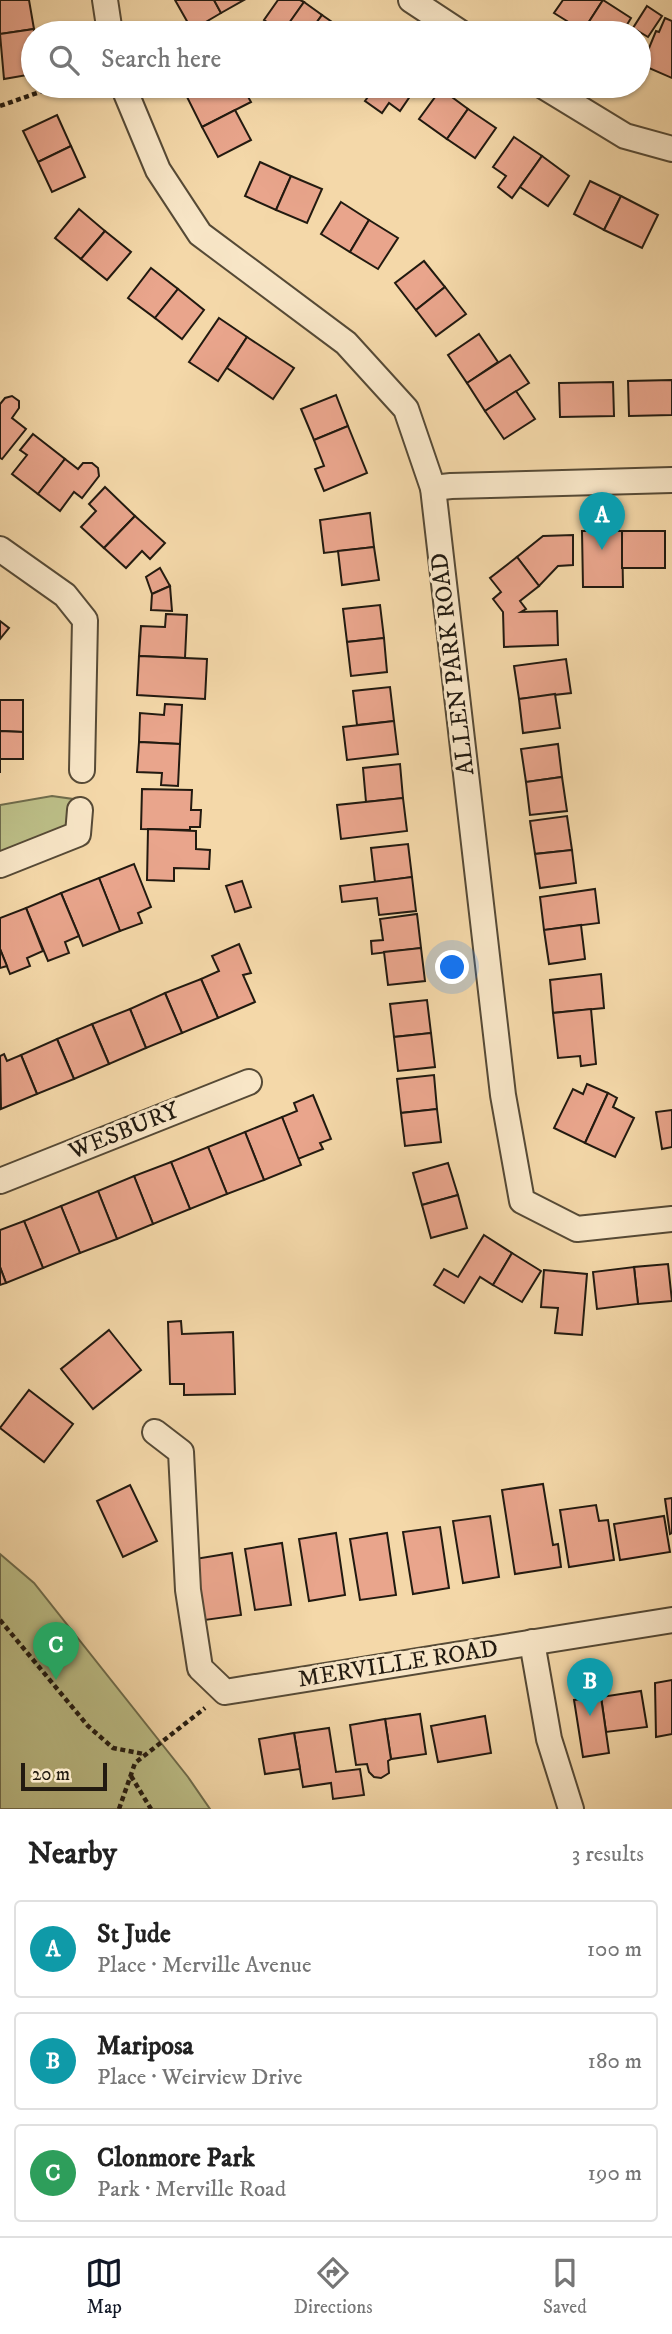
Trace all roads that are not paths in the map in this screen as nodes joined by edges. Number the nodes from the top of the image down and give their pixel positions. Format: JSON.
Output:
{"nodes":[{"id":1,"x":105,"y":0,"type":"edge"},
{"id":2,"x":411,"y":0,"type":"edge"},
{"id":3,"x":108,"y":21,"type":"edge"},
{"id":4,"x":443,"y":21,"type":"edge"},
{"id":5,"x":128,"y":98,"type":"edge"},
{"id":6,"x":563,"y":98,"type":"edge"},
{"id":7,"x":672,"y":149,"type":"edge"},
{"id":8,"x":672,"y":480,"type":"edge"},
{"id":9,"x":433,"y":488,"type":"junction"},
{"id":10,"x":0,"y":549,"type":"edge"},
{"id":11,"x":82,"y":770,"type":"dead end"},
{"id":12,"x":80,"y":810,"type":"dead end"},
{"id":13,"x":0,"y":865,"type":"edge"},
{"id":14,"x":249,"y":1082,"type":"dead end"},
{"id":15,"x":0,"y":1181,"type":"edge"},
{"id":16,"x":672,"y":1219,"type":"edge"},
{"id":17,"x":155,"y":1432,"type":"dead end"},
{"id":18,"x":672,"y":1620,"type":"edge"},
{"id":19,"x":532,"y":1642,"type":"junction"},
{"id":20,"x":571,"y":1809,"type":"edge"}],
"edges":[{"from":1,"to":3,"type":"street"},
{"from":2,"to":4,"type":"street"},
{"from":5,"to":9,"type":"street","name":"ALLEN PARK ROAD"},
{"from":6,"to":7,"type":"street"},
{"from":8,"to":9,"type":"street"},
{"from":9,"to":16,"type":"street","name":"ALLEN PARK ROAD"},
{"from":10,"to":11,"type":"street"},
{"from":12,"to":13,"type":"street"},
{"from":14,"to":15,"type":"street","name":"WESBURY"},
{"from":17,"to":19,"type":"street","name":"MERVILLE ROAD"},
{"from":18,"to":19,"type":"street","name":"MERVILLE ROAD"},
{"from":19,"to":20,"type":"street"}]}
